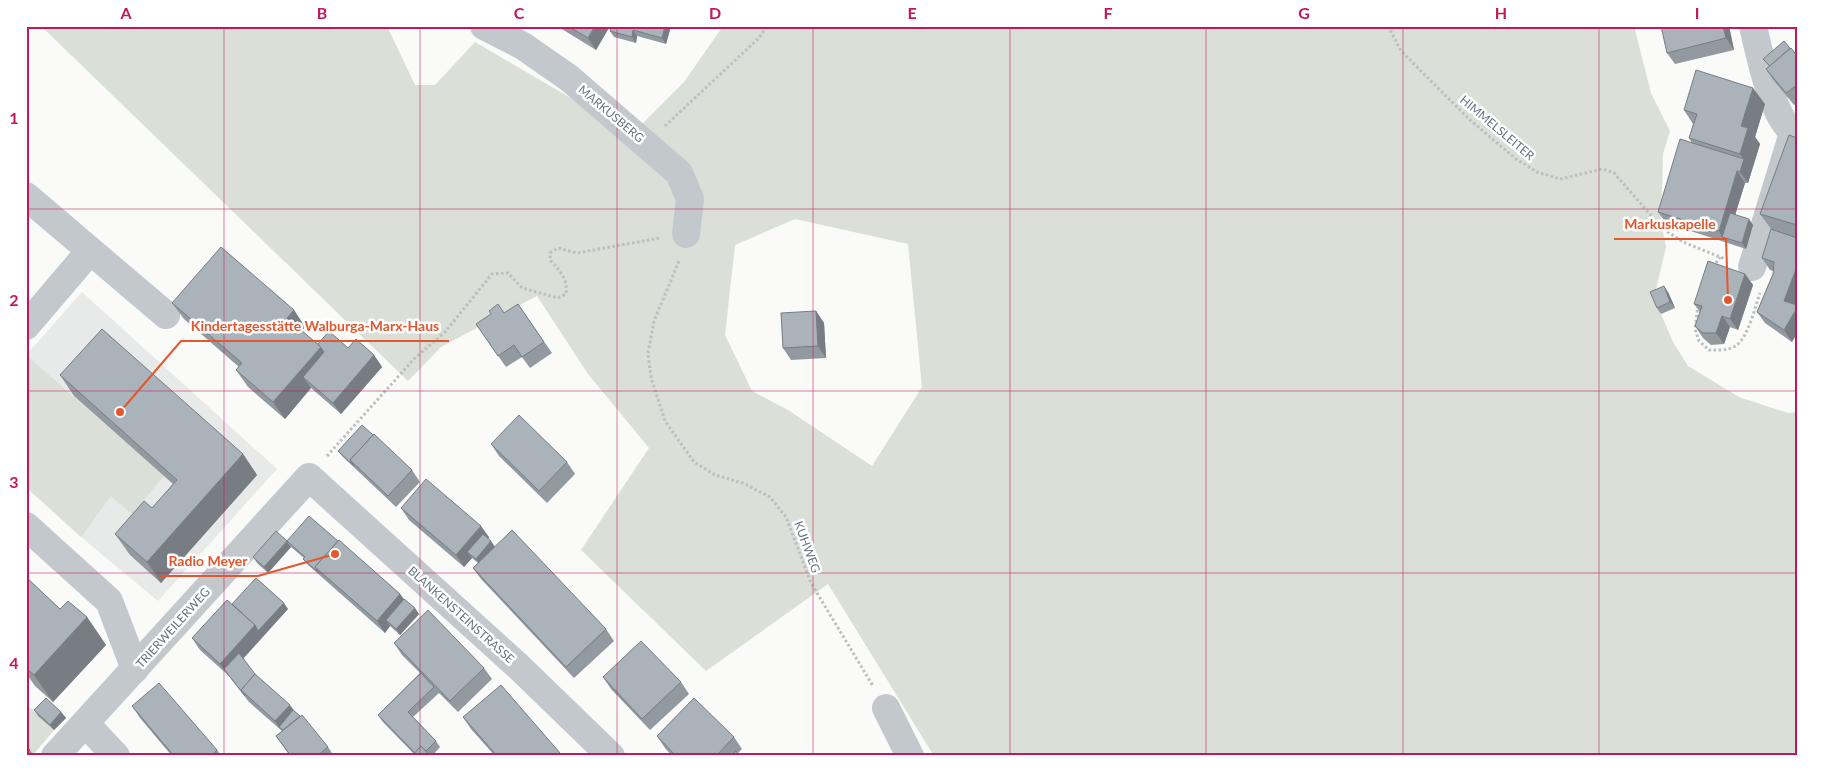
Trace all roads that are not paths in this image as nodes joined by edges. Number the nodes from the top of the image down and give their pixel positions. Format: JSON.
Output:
{"nodes":[{"id":1,"x":484,"y":26,"type":"edge"},
{"id":2,"x":1753,"y":26,"type":"edge"},
{"id":3,"x":1795,"y":134,"type":"edge"},
{"id":4,"x":26,"y":196,"type":"edge"},
{"id":5,"x":686,"y":234,"type":"road end"},
{"id":6,"x":90,"y":251,"type":"junction"},
{"id":7,"x":1752,"y":267,"type":"road end"},
{"id":8,"x":166,"y":315,"type":"dead end"},
{"id":9,"x":26,"y":326,"type":"edge"},
{"id":10,"x":309,"y":477,"type":"joint"},
{"id":11,"x":26,"y":526,"type":"edge"},
{"id":12,"x":135,"y":670,"type":"junction"},
{"id":13,"x":886,"y":708,"type":"road end"},
{"id":14,"x":86,"y":724,"type":"junction"},
{"id":15,"x":55,"y":756,"type":"edge"},
{"id":16,"x":116,"y":756,"type":"edge"},
{"id":17,"x":611,"y":756,"type":"edge"},
{"id":18,"x":910,"y":756,"type":"edge"}],
"edges":[{"from":1,"to":5,"type":"street","name":"MARKUSBERG"},
{"from":2,"to":3,"type":"street"},
{"from":3,"to":7,"type":"street"},
{"from":4,"to":6,"type":"street"},
{"from":6,"to":8,"type":"street"},
{"from":6,"to":9,"type":"street"},
{"from":10,"to":12,"type":"street","name":"TRIERWEILERWEG"},
{"from":10,"to":17,"type":"street","name":"BLANKENSTEINSTRASSE"},
{"from":11,"to":12,"type":"street"},
{"from":12,"to":14,"type":"street","name":"TRIERWEILERWEG"},
{"from":13,"to":18,"type":"street"},
{"from":14,"to":15,"type":"street","name":"TRIERWEILERWEG"},
{"from":14,"to":16,"type":"street"}]}
